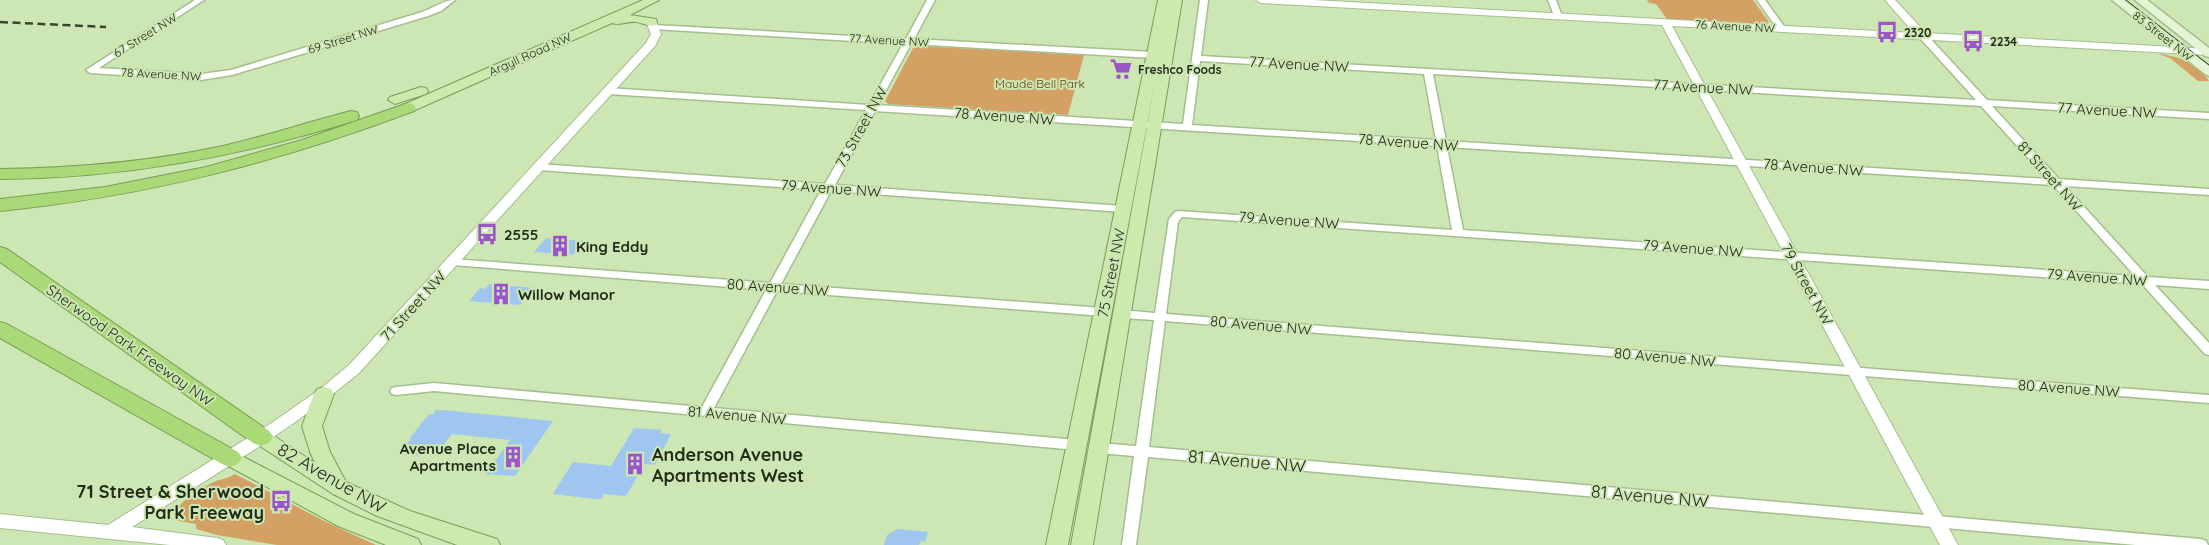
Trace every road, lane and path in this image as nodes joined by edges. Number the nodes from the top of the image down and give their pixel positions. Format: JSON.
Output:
{"nodes":[{"id":1,"x":200,"y":0,"type":"edge"},
{"id":2,"x":450,"y":0,"type":"edge"},
{"id":3,"x":636,"y":0,"type":"edge"},
{"id":4,"x":653,"y":0,"type":"edge"},
{"id":5,"x":931,"y":0,"type":"edge"},
{"id":6,"x":1164,"y":0,"type":"edge"},
{"id":7,"x":1176,"y":0,"type":"edge"},
{"id":8,"x":1204,"y":0,"type":"edge"},
{"id":9,"x":1261,"y":0,"type":"edge"},
{"id":10,"x":1552,"y":0,"type":"edge"},
{"id":11,"x":1761,"y":0,"type":"edge"},
{"id":12,"x":1890,"y":0,"type":"edge"},
{"id":13,"x":2117,"y":0,"type":"edge"},
{"id":14,"x":2140,"y":0,"type":"edge"},
{"id":15,"x":1558,"y":16,"type":"junction"},
{"id":16,"x":1665,"y":22,"type":"junction"},
{"id":17,"x":653,"y":24,"type":"junction"},
{"id":18,"x":595,"y":26,"type":"junction"},
{"id":19,"x":1782,"y":28,"type":"junction"},
{"id":20,"x":1923,"y":36,"type":"junction"},
{"id":21,"x":908,"y":41,"type":"junction"},
{"id":22,"x":2180,"y":50,"type":"junction"},
{"id":23,"x":2208,"y":52,"type":"edge"},
{"id":24,"x":1153,"y":55,"type":"junction"},
{"id":25,"x":1197,"y":58,"type":"junction"},
{"id":26,"x":90,"y":70,"type":"joint"},
{"id":27,"x":1428,"y":71,"type":"junction"},
{"id":28,"x":232,"y":72,"type":"joint"},
{"id":29,"x":2209,"y":72,"type":"edge"},
{"id":30,"x":1700,"y":87,"type":"junction"},
{"id":31,"x":608,"y":91,"type":"junction"},
{"id":32,"x":1984,"y":103,"type":"junction"},
{"id":33,"x":402,"y":104,"type":"junction"},
{"id":34,"x":872,"y":108,"type":"junction"},
{"id":35,"x":2209,"y":116,"type":"edge"},
{"id":36,"x":1147,"y":125,"type":"junction"},
{"id":37,"x":1187,"y":128,"type":"junction"},
{"id":38,"x":1441,"y":144,"type":"junction"},
{"id":39,"x":1741,"y":163,"type":"junction"},
{"id":40,"x":539,"y":167,"type":"junction"},
{"id":41,"x":0,"y":174,"type":"edge"},
{"id":42,"x":2056,"y":182,"type":"junction"},
{"id":43,"x":828,"y":188,"type":"junction"},
{"id":44,"x":2209,"y":192,"type":"edge"},
{"id":45,"x":0,"y":205,"type":"edge"},
{"id":46,"x":1123,"y":209,"type":"junction"},
{"id":47,"x":1458,"y":232,"type":"junction"},
{"id":48,"x":0,"y":253,"type":"edge"},
{"id":49,"x":1792,"y":255,"type":"junction"},
{"id":50,"x":453,"y":262,"type":"junction"},
{"id":51,"x":2144,"y":280,"type":"junction"},
{"id":52,"x":2209,"y":285,"type":"edge"},
{"id":53,"x":774,"y":287,"type":"junction"},
{"id":54,"x":1112,"y":313,"type":"junction"},
{"id":55,"x":1160,"y":317,"type":"junction"},
{"id":56,"x":0,"y":329,"type":"edge"},
{"id":57,"x":2209,"y":351,"type":"edge"},
{"id":58,"x":1855,"y":372,"type":"junction"},
{"id":59,"x":396,"y":391,"type":"dead end"},
{"id":60,"x":324,"y":394,"type":"junction"},
{"id":61,"x":2209,"y":399,"type":"edge"},
{"id":62,"x":705,"y":412,"type":"junction"},
{"id":63,"x":261,"y":437,"type":"junction"},
{"id":64,"x":1077,"y":445,"type":"junction"},
{"id":65,"x":1099,"y":448,"type":"junction"},
{"id":66,"x":1142,"y":451,"type":"junction"},
{"id":67,"x":230,"y":458,"type":"junction"},
{"id":68,"x":338,"y":486,"type":"junction"},
{"id":69,"x":0,"y":520,"type":"edge"},
{"id":70,"x":1936,"y":521,"type":"junction"},
{"id":71,"x":111,"y":532,"type":"junction"},
{"id":72,"x":1084,"y":540,"type":"edge"},
{"id":73,"x":197,"y":543,"type":"edge"},
{"id":74,"x":217,"y":545,"type":"edge"},
{"id":75,"x":410,"y":545,"type":"edge"},
{"id":76,"x":489,"y":545,"type":"edge"},
{"id":77,"x":1057,"y":545,"type":"edge"},
{"id":78,"x":1129,"y":545,"type":"edge"},
{"id":79,"x":1949,"y":545,"type":"edge"},
{"id":80,"x":2202,"y":545,"type":"edge"}],
"edges":[{"from":1,"to":26,"type":"street","name":"67 Street NW"},
{"from":2,"to":28,"type":"street","name":"69 Street NW"},
{"from":3,"to":33,"type":"main road","name":"Argyll Road NW"},
{"from":4,"to":17,"type":"main road"},
{"from":4,"to":18,"type":"main road","name":"Argyll Road NW"},
{"from":5,"to":21,"type":"street","name":"73 Street NW"},
{"from":6,"to":24,"type":"main road","name":"75 Street NW"},
{"from":7,"to":36,"type":"main road","name":"75 Street NW"},
{"from":8,"to":25,"type":"street"},
{"from":9,"to":15,"type":"street","name":"76 Avenue NW"},
{"from":10,"to":15,"type":"street"},
{"from":11,"to":19,"type":"street"},
{"from":12,"to":20,"type":"street","name":"81 Street NW"},
{"from":13,"to":22,"type":"main road","name":"83 Street NW"},
{"from":14,"to":23,"type":"main road","name":"83 Street NW"},
{"from":15,"to":16,"type":"street","name":"76 Avenue NW"},
{"from":16,"to":19,"type":"street","name":"76 Avenue NW"},
{"from":16,"to":30,"type":"street","name":"79 Street NW"},
{"from":17,"to":18,"type":"main road"},
{"from":17,"to":21,"type":"street","name":"77 Avenue NW"},
{"from":17,"to":31,"type":"street","name":"71 Street NW"},
{"from":18,"to":33,"type":"main road","name":"Argyll Road NW"},
{"from":19,"to":20,"type":"street","name":"76 Avenue NW"},
{"from":20,"to":22,"type":"street","name":"76 Avenue NW"},
{"from":20,"to":32,"type":"street","name":"81 Street NW"},
{"from":21,"to":24,"type":"street","name":"77 Avenue NW"},
{"from":21,"to":34,"type":"street","name":"73 Street NW"},
{"from":22,"to":23,"type":"street","name":"76 Avenue NW"},
{"from":22,"to":29,"type":"main road","name":"83 Street NW"},
{"from":24,"to":36,"type":"main road","name":"75 Street NW"},
{"from":25,"to":27,"type":"street","name":"77 Avenue NW"},
{"from":25,"to":37,"type":"street"},
{"from":26,"to":28,"type":"street","name":"78 Avenue NW"},
{"from":27,"to":30,"type":"street","name":"77 Avenue NW"},
{"from":27,"to":38,"type":"street"},
{"from":30,"to":32,"type":"street","name":"77 Avenue NW"},
{"from":30,"to":39,"type":"street","name":"79 Street NW"},
{"from":31,"to":34,"type":"street","name":"78 Avenue NW"},
{"from":31,"to":40,"type":"street","name":"71 Street NW"},
{"from":32,"to":35,"type":"street","name":"77 Avenue NW"},
{"from":32,"to":42,"type":"street","name":"81 Street NW"},
{"from":33,"to":41,"type":"highway"},
{"from":33,"to":45,"type":"highway"},
{"from":34,"to":36,"type":"street","name":"78 Avenue NW"},
{"from":34,"to":43,"type":"street","name":"73 Street NW"},
{"from":36,"to":37,"type":"street","name":"78 Avenue NW"},
{"from":36,"to":46,"type":"main road","name":"75 Street NW"},
{"from":36,"to":54,"type":"main road","name":"75 Street NW"},
{"from":37,"to":38,"type":"street","name":"78 Avenue NW"},
{"from":38,"to":39,"type":"street","name":"78 Avenue NW"},
{"from":38,"to":47,"type":"street"},
{"from":39,"to":42,"type":"street","name":"78 Avenue NW"},
{"from":39,"to":49,"type":"street","name":"79 Street NW"},
{"from":40,"to":43,"type":"street","name":"79 Avenue NW"},
{"from":40,"to":50,"type":"street","name":"71 Street NW"},
{"from":42,"to":44,"type":"street","name":"78 Avenue NW"},
{"from":42,"to":51,"type":"street","name":"81 Street NW"},
{"from":43,"to":46,"type":"street","name":"79 Avenue NW"},
{"from":43,"to":53,"type":"street","name":"73 Street NW"},
{"from":46,"to":54,"type":"main road","name":"75 Street NW"},
{"from":47,"to":49,"type":"street","name":"79 Avenue NW"},
{"from":47,"to":55,"type":"street","name":"79 Avenue NW"},
{"from":48,"to":63,"type":"highway","name":"Sherwood Park Freeway NW"},
{"from":49,"to":51,"type":"street","name":"79 Avenue NW"},
{"from":49,"to":58,"type":"street","name":"79 Street NW"},
{"from":50,"to":53,"type":"street","name":"80 Avenue NW"},
{"from":50,"to":60,"type":"street","name":"71 Street NW"},
{"from":51,"to":52,"type":"street","name":"79 Avenue NW"},
{"from":51,"to":57,"type":"street","name":"81 Street NW"},
{"from":53,"to":54,"type":"street","name":"80 Avenue NW"},
{"from":53,"to":62,"type":"street","name":"73 Street NW"},
{"from":54,"to":55,"type":"street","name":"80 Avenue NW"},
{"from":54,"to":64,"type":"main road","name":"75 Street NW"},
{"from":54,"to":65,"type":"main road","name":"75 Street NW"},
{"from":55,"to":58,"type":"street","name":"80 Avenue NW"},
{"from":55,"to":66,"type":"street"},
{"from":56,"to":67,"type":"highway"},
{"from":58,"to":61,"type":"street","name":"80 Avenue NW"},
{"from":58,"to":70,"type":"street","name":"79 Street NW"},
{"from":59,"to":62,"type":"street","name":"81 Avenue NW"},
{"from":60,"to":63,"type":"street","name":"71 Street NW"},
{"from":60,"to":68,"type":"main road"},
{"from":62,"to":64,"type":"street","name":"81 Avenue NW"},
{"from":63,"to":67,"type":"street","name":"71 Street NW"},
{"from":63,"to":68,"type":"main road","name":"82 Avenue NW"},
{"from":64,"to":77,"type":"main road","name":"75 Street NW"},
{"from":65,"to":66,"type":"street","name":"81 Avenue NW"},
{"from":65,"to":72,"type":"main road","name":"75 Street NW"},
{"from":66,"to":70,"type":"street","name":"81 Avenue NW"},
{"from":66,"to":78,"type":"street"},
{"from":67,"to":71,"type":"street","name":"71 Street NW"},
{"from":67,"to":75,"type":"main road","name":"82 Avenue NW"},
{"from":68,"to":76,"type":"main road","name":"82 Avenue NW"},
{"from":69,"to":71,"type":"street"},
{"from":70,"to":79,"type":"street","name":"79 Street NW"},
{"from":70,"to":80,"type":"street","name":"81 Avenue NW"},
{"from":71,"to":73,"type":"street"},
{"from":73,"to":74,"type":"street"}]}
